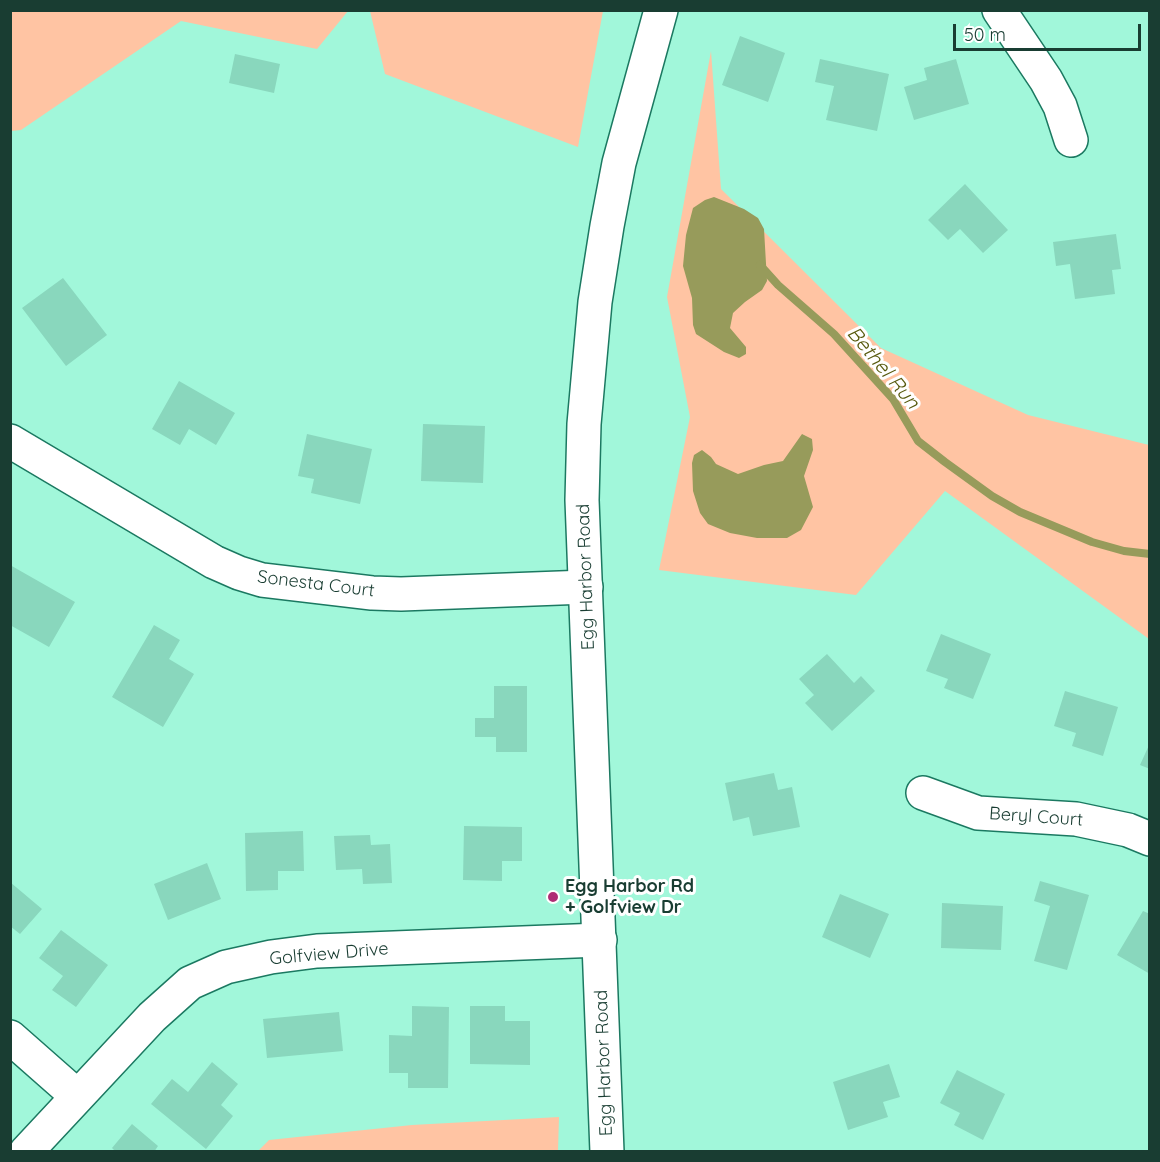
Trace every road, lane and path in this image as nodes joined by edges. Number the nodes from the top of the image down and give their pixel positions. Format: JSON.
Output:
{"nodes":[{"id":1,"x":661,"y":10,"type":"edge"},
{"id":2,"x":999,"y":10,"type":"edge"},
{"id":3,"x":1071,"y":140,"type":"dead end"},
{"id":4,"x":10,"y":441,"type":"edge"},
{"id":5,"x":586,"y":586,"type":"junction"},
{"id":6,"x":923,"y":793,"type":"dead end"},
{"id":7,"x":1149,"y":839,"type":"edge"},
{"id":8,"x":600,"y":940,"type":"junction"},
{"id":9,"x":10,"y":1037,"type":"edge"},
{"id":10,"x":77,"y":1096,"type":"junction"},
{"id":11,"x":26,"y":1152,"type":"edge"},
{"id":12,"x":606,"y":1152,"type":"edge"}],
"edges":[{"from":1,"to":5,"type":"street","name":"Egg Harbor Road"},
{"from":2,"to":3,"type":"street"},
{"from":4,"to":5,"type":"street","name":"Sonesta Court"},
{"from":5,"to":8,"type":"street","name":"Egg Harbor Road"},
{"from":6,"to":7,"type":"street","name":"Beryl Court"},
{"from":8,"to":10,"type":"street","name":"Golfview Drive"},
{"from":8,"to":12,"type":"street","name":"Egg Harbor Road"},
{"from":9,"to":10,"type":"street"},
{"from":10,"to":11,"type":"street","name":"Golfview Drive"}]}
